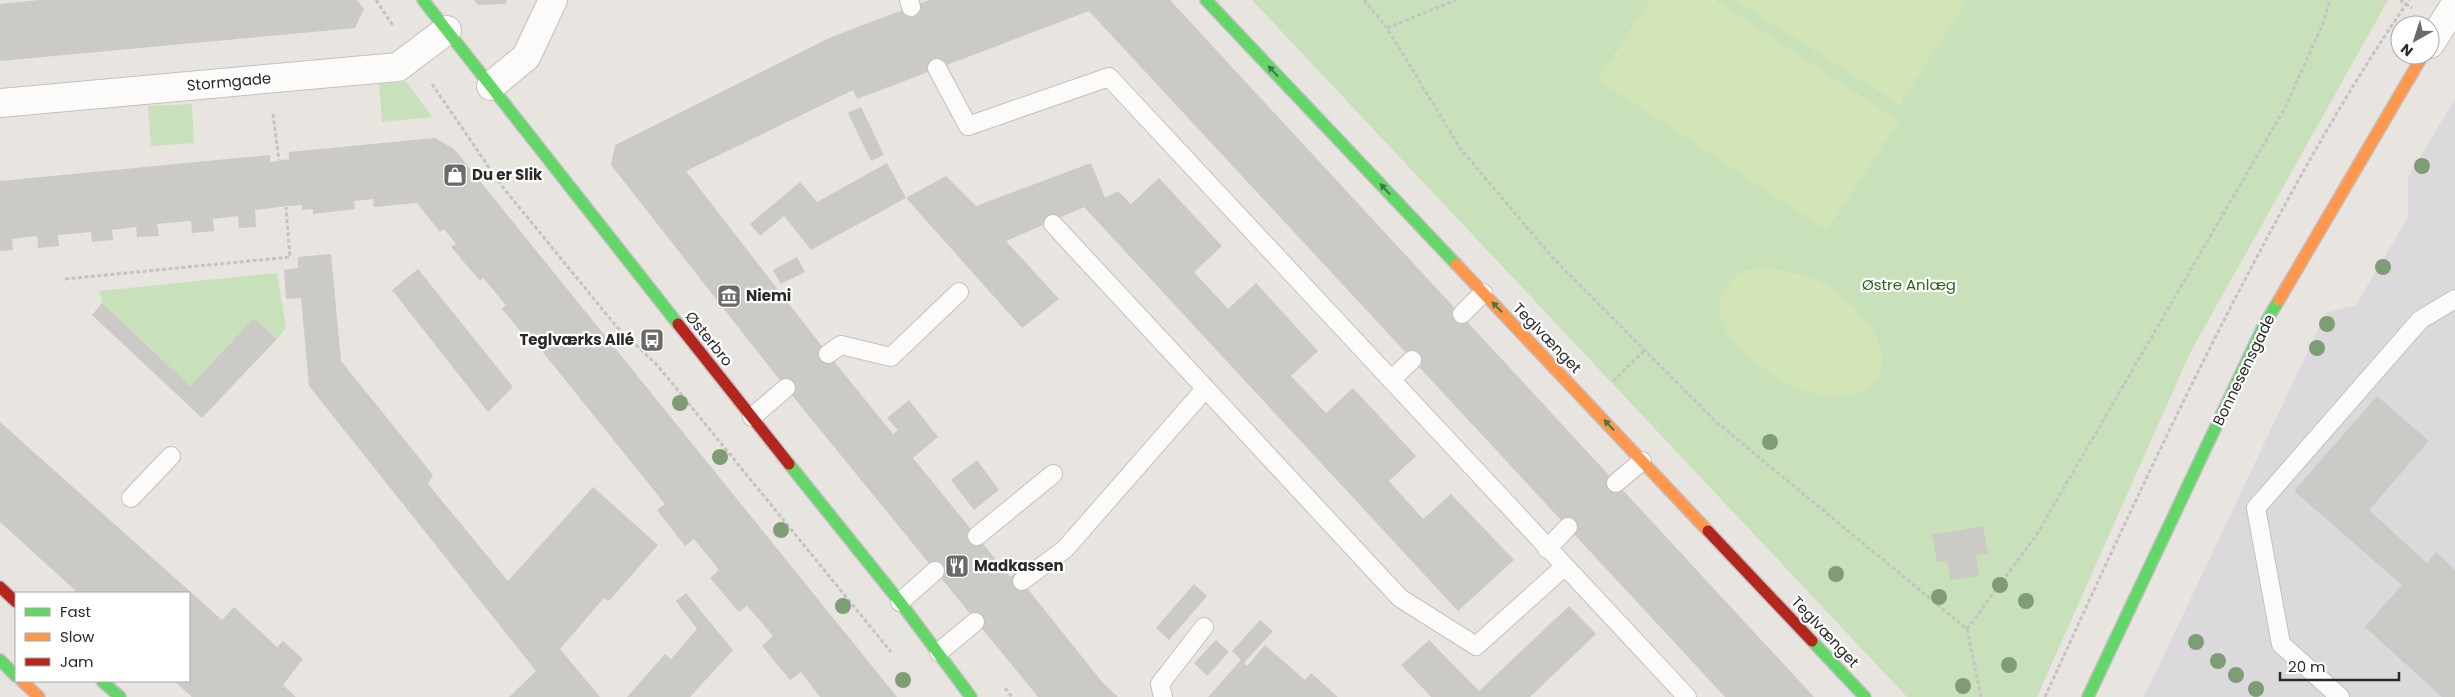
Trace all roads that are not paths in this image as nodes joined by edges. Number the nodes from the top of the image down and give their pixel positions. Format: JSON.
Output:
{"nodes":[{"id":1,"x":423,"y":0,"type":"edge"},
{"id":2,"x":553,"y":0,"type":"edge"},
{"id":3,"x":1206,"y":0,"type":"edge"},
{"id":4,"x":2455,"y":5,"type":"edge"},
{"id":5,"x":2440,"y":28,"type":"edge"},
{"id":6,"x":447,"y":30,"type":"junction"},
{"id":7,"x":2417,"y":65,"type":"edge"},
{"id":8,"x":937,"y":68,"type":"dead end"},
{"id":9,"x":491,"y":86,"type":"junction"},
{"id":10,"x":0,"y":103,"type":"edge"},
{"id":11,"x":1053,"y":224,"type":"dead end"},
{"id":12,"x":959,"y":292,"type":"dead end"},
{"id":13,"x":1483,"y":293,"type":"junction"},
{"id":14,"x":2455,"y":299,"type":"edge"},
{"id":15,"x":1462,"y":314,"type":"dead end"},
{"id":16,"x":828,"y":354,"type":"dead end"},
{"id":17,"x":1412,"y":360,"type":"dead end"},
{"id":18,"x":1391,"y":380,"type":"junction"},
{"id":19,"x":786,"y":388,"type":"dead end"},
{"id":20,"x":1205,"y":390,"type":"junction"},
{"id":21,"x":752,"y":417,"type":"junction"},
{"id":22,"x":170,"y":456,"type":"dead end"},
{"id":23,"x":1642,"y":461,"type":"junction"},
{"id":24,"x":1054,"y":474,"type":"dead end"},
{"id":25,"x":1616,"y":483,"type":"dead end"},
{"id":26,"x":131,"y":498,"type":"dead end"},
{"id":27,"x":1568,"y":527,"type":"dead end"},
{"id":28,"x":977,"y":536,"type":"dead end"},
{"id":29,"x":1546,"y":549,"type":"junction"},
{"id":30,"x":1564,"y":567,"type":"junction"},
{"id":31,"x":935,"y":572,"type":"dead end"},
{"id":32,"x":1022,"y":581,"type":"dead end"},
{"id":33,"x":0,"y":587,"type":"edge"},
{"id":34,"x":15,"y":601,"type":"edge"},
{"id":35,"x":900,"y":602,"type":"junction"},
{"id":36,"x":975,"y":622,"type":"dead end"},
{"id":37,"x":1204,"y":627,"type":"dead end"},
{"id":38,"x":939,"y":652,"type":"junction"},
{"id":39,"x":0,"y":660,"type":"edge"},
{"id":40,"x":15,"y":675,"type":"edge"},
{"id":41,"x":23,"y":682,"type":"edge"},
{"id":42,"x":103,"y":682,"type":"edge"},
{"id":43,"x":39,"y":697,"type":"edge"},
{"id":44,"x":120,"y":697,"type":"edge"},
{"id":45,"x":972,"y":697,"type":"edge"},
{"id":46,"x":1163,"y":697,"type":"edge"},
{"id":47,"x":1687,"y":697,"type":"edge"},
{"id":48,"x":1865,"y":697,"type":"edge"},
{"id":49,"x":2088,"y":697,"type":"edge"},
{"id":50,"x":2340,"y":697,"type":"edge"}],
"edges":[{"from":1,"to":6,"type":"street","name":"Østerbro"},
{"from":2,"to":9,"type":"street"},
{"from":13,"to":3,"type":"street","name":"Teglvænget","one_way":true},
{"from":4,"to":5,"type":"street"},
{"from":6,"to":9,"type":"street","name":"Østerbro"},
{"from":6,"to":10,"type":"street","name":"Stormgade"},
{"from":7,"to":49,"type":"street","name":"Bonnesensgade"},
{"from":8,"to":18,"type":"lane"},
{"from":9,"to":21,"type":"street","name":"Østerbro"},
{"from":11,"to":20,"type":"lane"},
{"from":12,"to":16,"type":"lane"},
{"from":13,"to":15,"type":"lane"},
{"from":23,"to":13,"type":"street","name":"Teglvænget","one_way":true},
{"from":14,"to":50,"type":"lane"},
{"from":17,"to":18,"type":"lane"},
{"from":18,"to":29,"type":"lane"},
{"from":19,"to":21,"type":"lane"},
{"from":20,"to":30,"type":"lane"},
{"from":20,"to":32,"type":"lane"},
{"from":21,"to":35,"type":"street","name":"Østerbro"},
{"from":22,"to":26,"type":"lane"},
{"from":23,"to":25,"type":"lane"},
{"from":23,"to":48,"type":"street","name":"Teglvænget"},
{"from":24,"to":28,"type":"lane"},
{"from":27,"to":29,"type":"lane"},
{"from":29,"to":30,"type":"lane"},
{"from":30,"to":47,"type":"lane"},
{"from":31,"to":35,"type":"lane"},
{"from":33,"to":34,"type":"street"},
{"from":35,"to":38,"type":"street","name":"Østerbro"},
{"from":36,"to":38,"type":"lane"},
{"from":37,"to":46,"type":"lane"},
{"from":38,"to":45,"type":"street","name":"Østerbro"},
{"from":39,"to":40,"type":"street"},
{"from":41,"to":43,"type":"street"},
{"from":42,"to":44,"type":"street"}]}
